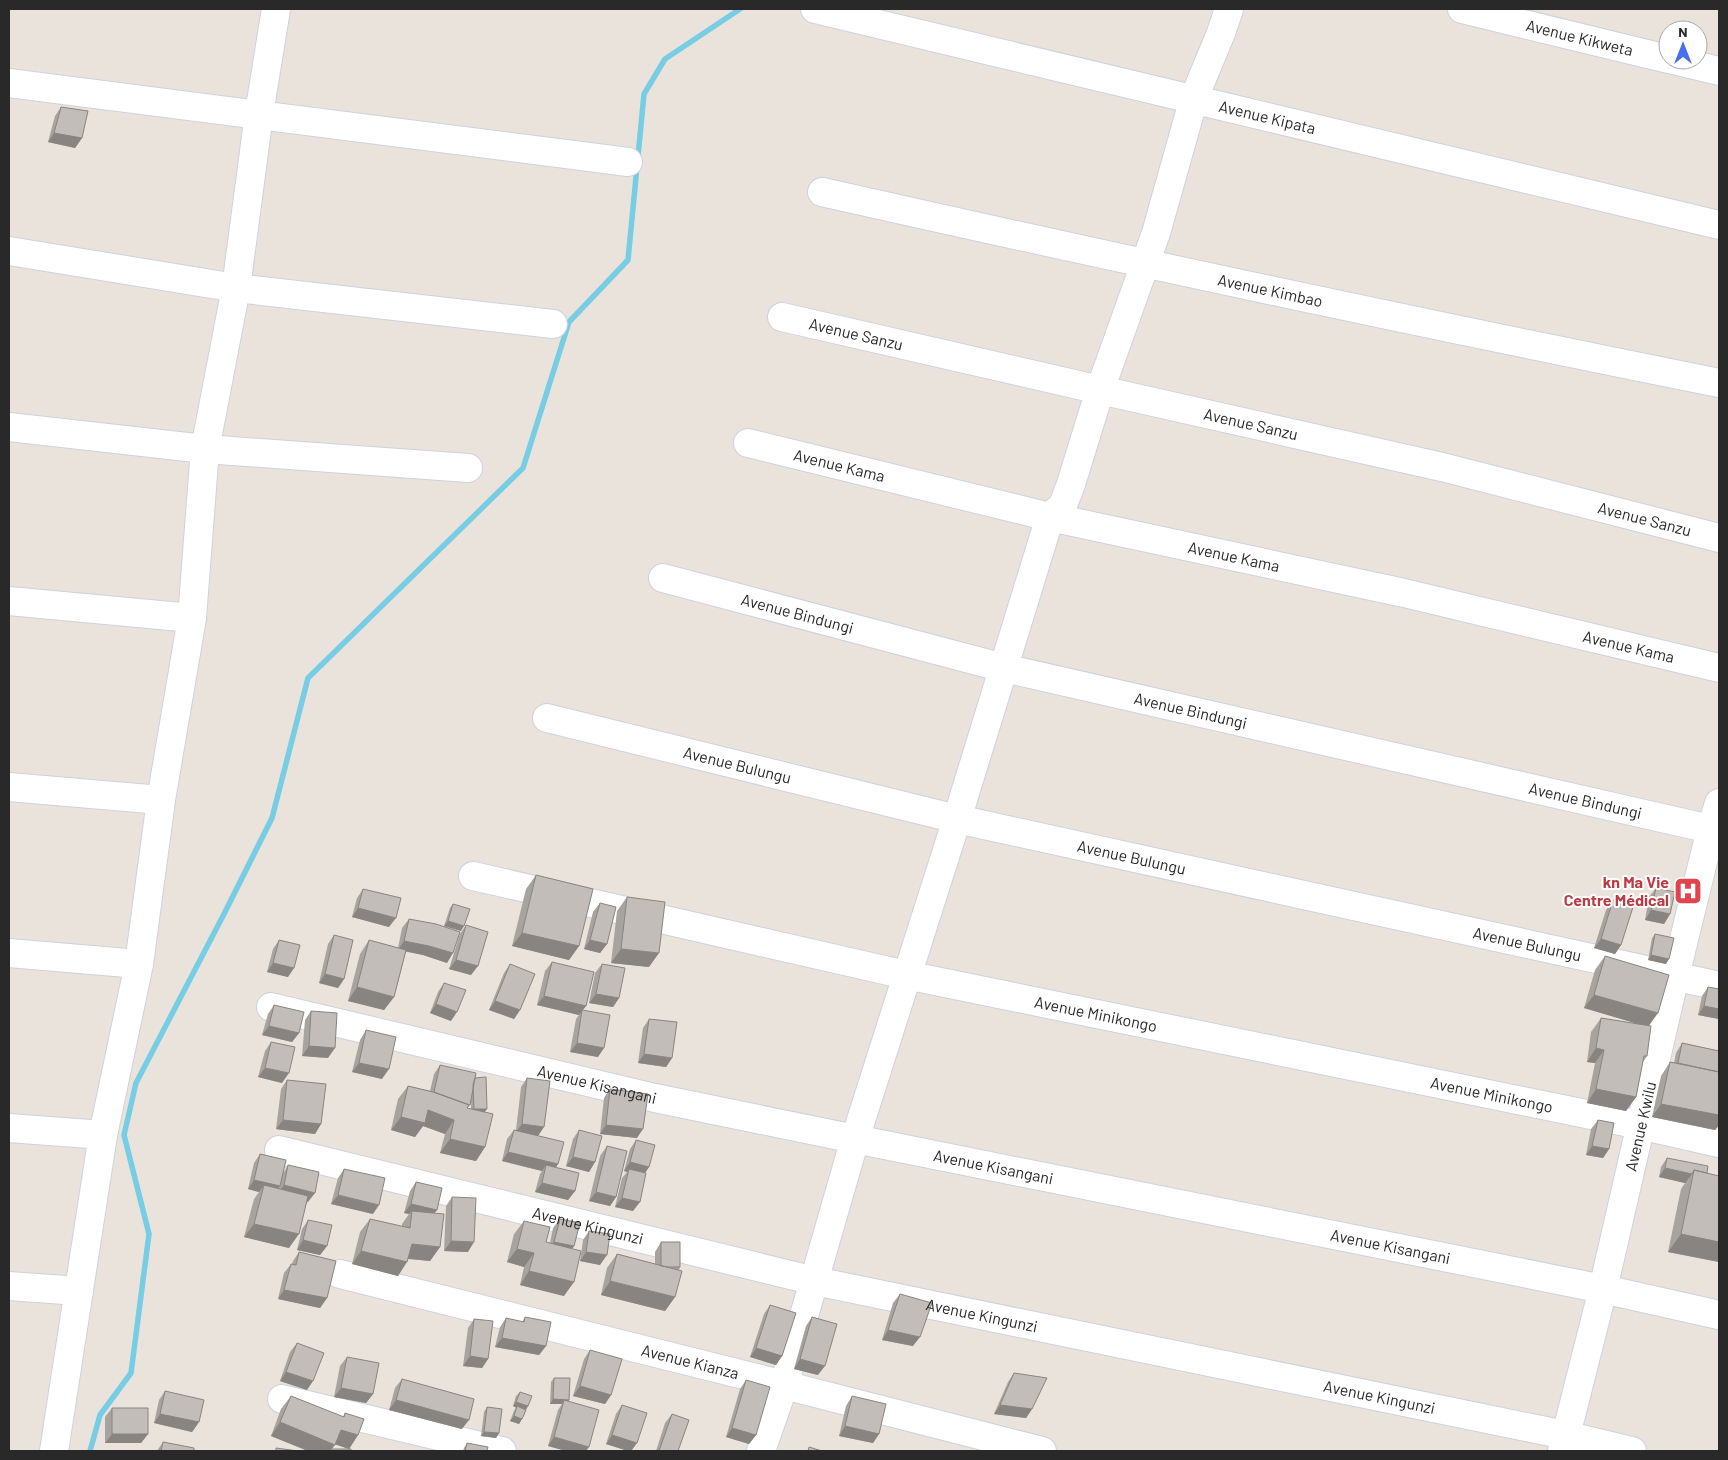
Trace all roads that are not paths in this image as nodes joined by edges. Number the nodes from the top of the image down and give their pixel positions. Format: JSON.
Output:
{"nodes":[{"id":1,"x":276,"y":9,"type":"edge"},
{"id":2,"x":815,"y":9,"type":"edge"},
{"id":3,"x":1229,"y":9,"type":"edge"},
{"id":4,"x":1462,"y":9,"type":"edge"},
{"id":5,"x":1658,"y":57,"type":"edge"},
{"id":6,"x":9,"y":83,"type":"edge"},
{"id":7,"x":1194,"y":98,"type":"junction"},
{"id":8,"x":259,"y":114,"type":"junction"},
{"id":9,"x":628,"y":162,"type":"dead end"},
{"id":10,"x":822,"y":192,"type":"dead end"},
{"id":11,"x":1719,"y":225,"type":"edge"},
{"id":12,"x":9,"y":251,"type":"edge"},
{"id":13,"x":1144,"y":264,"type":"junction"},
{"id":14,"x":236,"y":288,"type":"junction"},
{"id":15,"x":782,"y":317,"type":"dead end"},
{"id":16,"x":554,"y":324,"type":"dead end"},
{"id":17,"x":1719,"y":383,"type":"edge"},
{"id":18,"x":1100,"y":390,"type":"junction"},
{"id":19,"x":9,"y":427,"type":"edge"},
{"id":20,"x":748,"y":443,"type":"dead end"},
{"id":21,"x":205,"y":449,"type":"junction"},
{"id":22,"x":468,"y":468,"type":"dead end"},
{"id":23,"x":1050,"y":517,"type":"junction"},
{"id":24,"x":1719,"y":538,"type":"edge"},
{"id":25,"x":664,"y":578,"type":"dead end"},
{"id":26,"x":9,"y":601,"type":"edge"},
{"id":27,"x":192,"y":618,"type":"junction"},
{"id":28,"x":1004,"y":668,"type":"junction"},
{"id":29,"x":1719,"y":668,"type":"edge"},
{"id":30,"x":547,"y":718,"type":"dead end"},
{"id":31,"x":9,"y":787,"type":"edge"},
{"id":32,"x":161,"y":800,"type":"junction"},
{"id":33,"x":1719,"y":802,"type":"edge"},
{"id":34,"x":958,"y":819,"type":"junction"},
{"id":35,"x":1715,"y":830,"type":"edge"},
{"id":36,"x":473,"y":876,"type":"dead end"},
{"id":37,"x":9,"y":953,"type":"edge"},
{"id":38,"x":139,"y":964,"type":"junction"},
{"id":39,"x":906,"y":975,"type":"junction"},
{"id":40,"x":1675,"y":976,"type":"junction"},
{"id":41,"x":1719,"y":986,"type":"edge"},
{"id":42,"x":271,"y":1008,"type":"edge"},
{"id":43,"x":1640,"y":1125,"type":"junction"},
{"id":44,"x":9,"y":1128,"type":"edge"},
{"id":45,"x":103,"y":1135,"type":"junction"},
{"id":46,"x":855,"y":1140,"type":"junction"},
{"id":47,"x":1719,"y":1142,"type":"edge"},
{"id":48,"x":279,"y":1150,"type":"dead end"},
{"id":49,"x":340,"y":1274,"type":"dead end"},
{"id":50,"x":814,"y":1281,"type":"junction"},
{"id":51,"x":9,"y":1286,"type":"edge"},
{"id":52,"x":1602,"y":1289,"type":"junction"},
{"id":53,"x":79,"y":1291,"type":"junction"},
{"id":54,"x":1719,"y":1314,"type":"edge"},
{"id":55,"x":784,"y":1384,"type":"junction"},
{"id":56,"x":282,"y":1399,"type":"dead end"},
{"id":57,"x":1563,"y":1443,"type":"edge"},
{"id":58,"x":54,"y":1451,"type":"edge"},
{"id":59,"x":502,"y":1451,"type":"edge"},
{"id":60,"x":761,"y":1451,"type":"edge"},
{"id":61,"x":1042,"y":1451,"type":"edge"},
{"id":62,"x":1632,"y":1451,"type":"edge"}],
"edges":[{"from":1,"to":8,"type":"street"},
{"from":2,"to":7,"type":"street","name":"Avenue Kipata"},
{"from":3,"to":7,"type":"street"},
{"from":4,"to":5,"type":"street","name":"Avenue Kikweta"},
{"from":6,"to":8,"type":"street"},
{"from":7,"to":11,"type":"street","name":"Avenue Kipata"},
{"from":7,"to":13,"type":"street"},
{"from":8,"to":9,"type":"street"},
{"from":8,"to":14,"type":"street"},
{"from":10,"to":13,"type":"street","name":"Avenue Kimbao"},
{"from":12,"to":14,"type":"street"},
{"from":13,"to":17,"type":"street","name":"Avenue Kimbao"},
{"from":13,"to":18,"type":"street"},
{"from":14,"to":16,"type":"street"},
{"from":14,"to":21,"type":"street"},
{"from":15,"to":18,"type":"street","name":"Avenue Sanzu"},
{"from":18,"to":23,"type":"street"},
{"from":18,"to":24,"type":"street","name":"Avenue Sanzu"},
{"from":19,"to":21,"type":"street"},
{"from":20,"to":23,"type":"street","name":"Avenue Kama"},
{"from":21,"to":22,"type":"street"},
{"from":21,"to":27,"type":"street"},
{"from":23,"to":28,"type":"street"},
{"from":23,"to":29,"type":"street","name":"Avenue Kama"},
{"from":25,"to":28,"type":"street","name":"Avenue Bindungi"},
{"from":26,"to":27,"type":"street"},
{"from":27,"to":32,"type":"street"},
{"from":28,"to":34,"type":"street"},
{"from":28,"to":35,"type":"street","name":"Avenue Bindungi"},
{"from":30,"to":34,"type":"street","name":"Avenue Bulungu"},
{"from":31,"to":32,"type":"street"},
{"from":32,"to":38,"type":"street"},
{"from":33,"to":35,"type":"street","name":"Avenue Kwilu"},
{"from":34,"to":39,"type":"street"},
{"from":34,"to":40,"type":"street","name":"Avenue Bulungu"},
{"from":35,"to":40,"type":"street","name":"Avenue Kwilu"},
{"from":36,"to":39,"type":"street","name":"Avenue Minikongo"},
{"from":37,"to":38,"type":"street"},
{"from":38,"to":45,"type":"street"},
{"from":39,"to":43,"type":"street","name":"Avenue Minikongo"},
{"from":39,"to":46,"type":"street"},
{"from":40,"to":41,"type":"street","name":"Avenue Bulungu"},
{"from":40,"to":43,"type":"street","name":"Avenue Kwilu"},
{"from":42,"to":46,"type":"street","name":"Avenue Kisangani"},
{"from":43,"to":47,"type":"street","name":"Avenue Minikongo"},
{"from":43,"to":52,"type":"street","name":"Avenue Kwilu"},
{"from":44,"to":45,"type":"street"},
{"from":45,"to":53,"type":"street"},
{"from":46,"to":50,"type":"street"},
{"from":46,"to":52,"type":"street","name":"Avenue Kisangani"},
{"from":48,"to":50,"type":"street","name":"Avenue Kingunzi"},
{"from":49,"to":55,"type":"street","name":"Avenue Kianza"},
{"from":50,"to":55,"type":"street"},
{"from":50,"to":57,"type":"street","name":"Avenue Kingunzi"},
{"from":51,"to":53,"type":"street"},
{"from":52,"to":54,"type":"street","name":"Avenue Kisangani"},
{"from":52,"to":57,"type":"street","name":"Avenue Kwilu"},
{"from":53,"to":58,"type":"street"},
{"from":55,"to":60,"type":"street"},
{"from":55,"to":61,"type":"street","name":"Avenue Kianza"},
{"from":56,"to":59,"type":"street"},
{"from":57,"to":62,"type":"street","name":"Avenue Kingunzi"}]}
